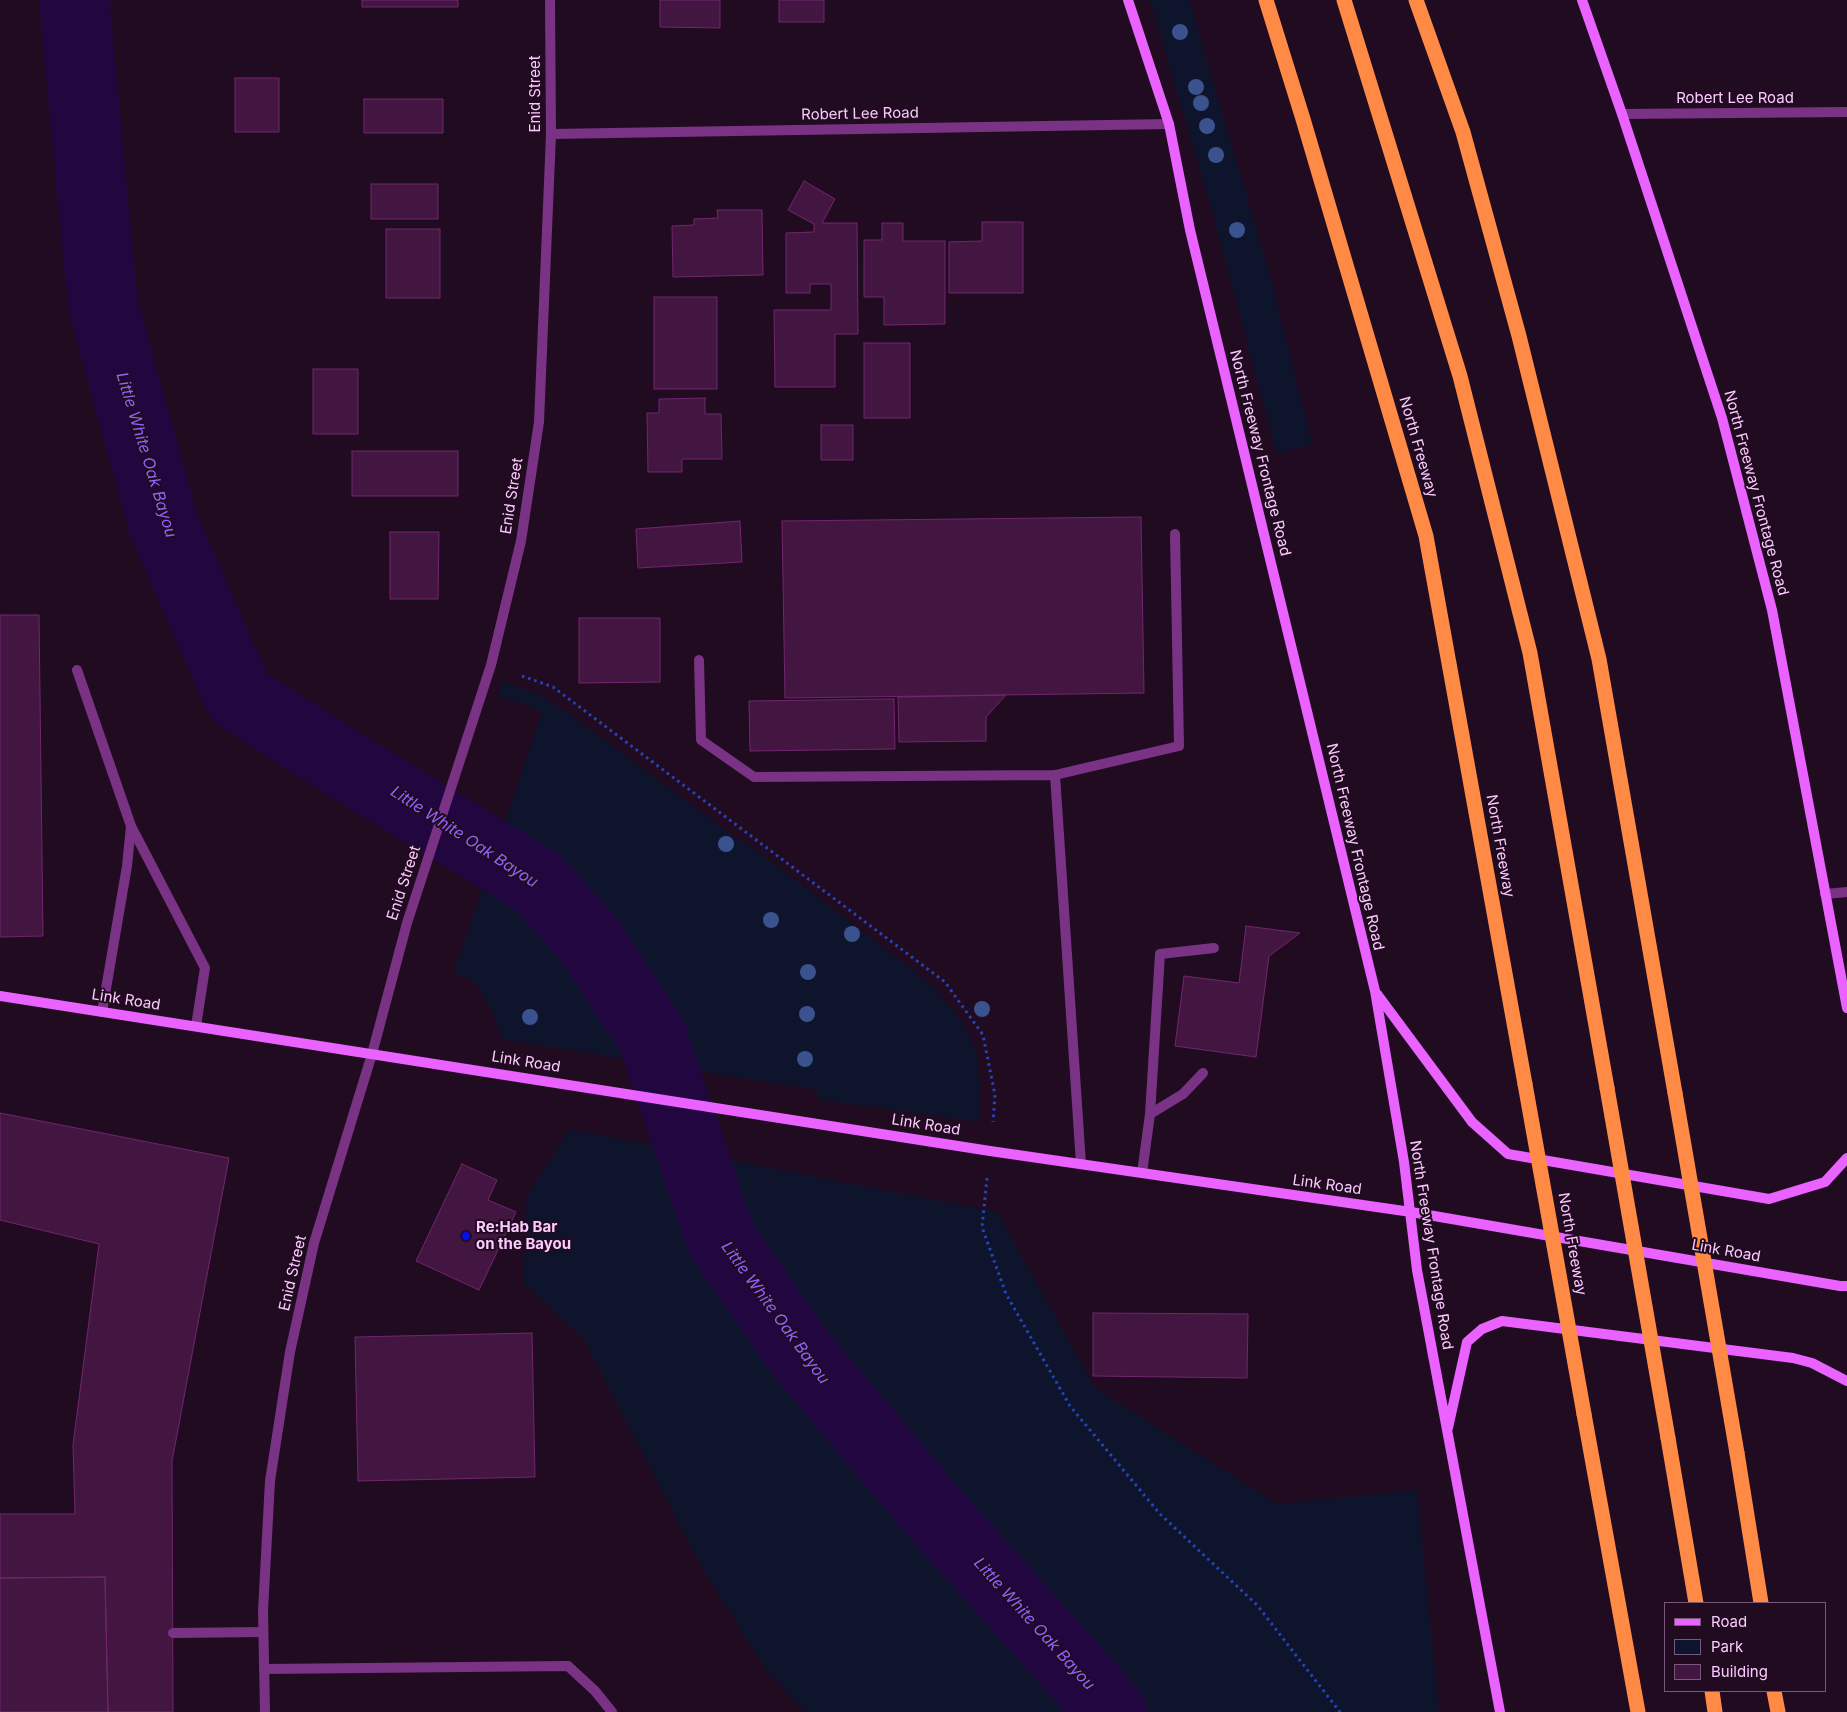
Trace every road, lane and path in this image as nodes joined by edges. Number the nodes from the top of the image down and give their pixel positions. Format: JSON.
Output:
{"nodes":[{"id":1,"x":550,"y":0,"type":"edge"},
{"id":2,"x":1128,"y":0,"type":"edge"},
{"id":3,"x":1266,"y":0,"type":"edge"},
{"id":4,"x":1344,"y":0,"type":"edge"},
{"id":5,"x":1416,"y":0,"type":"edge"},
{"id":6,"x":1582,"y":0,"type":"edge"},
{"id":7,"x":1847,"y":112,"type":"edge"},
{"id":8,"x":1622,"y":114,"type":"junction"},
{"id":9,"x":1169,"y":124,"type":"junction"},
{"id":10,"x":551,"y":134,"type":"junction"},
{"id":11,"x":1175,"y":534,"type":"dead end"},
{"id":12,"x":699,"y":660,"type":"dead end"},
{"id":13,"x":77,"y":670,"type":"dead end"},
{"id":14,"x":522,"y":676,"type":"dead end"},
{"id":15,"x":1055,"y":775,"type":"junction"},
{"id":16,"x":131,"y":826,"type":"junction"},
{"id":17,"x":1847,"y":892,"type":"edge"},
{"id":18,"x":1825,"y":894,"type":"junction"},
{"id":19,"x":1214,"y":948,"type":"dead end"},
{"id":20,"x":1374,"y":991,"type":"junction"},
{"id":21,"x":0,"y":996,"type":"edge"},
{"id":22,"x":1847,"y":1008,"type":"edge"},
{"id":23,"x":102,"y":1012,"type":"junction"},
{"id":24,"x":196,"y":1026,"type":"junction"},
{"id":25,"x":372,"y":1054,"type":"junction"},
{"id":26,"x":1203,"y":1074,"type":"dead end"},
{"id":27,"x":1150,"y":1114,"type":"junction"},
{"id":28,"x":993,"y":1122,"type":"dead end"},
{"id":29,"x":1847,"y":1158,"type":"edge"},
{"id":30,"x":1081,"y":1164,"type":"junction"},
{"id":31,"x":1142,"y":1173,"type":"junction"},
{"id":32,"x":987,"y":1178,"type":"dead end"},
{"id":33,"x":1411,"y":1212,"type":"junction"},
{"id":34,"x":1847,"y":1286,"type":"edge"},
{"id":35,"x":1847,"y":1381,"type":"edge"},
{"id":36,"x":1447,"y":1432,"type":"junction"},
{"id":37,"x":1696,"y":1602,"type":"edge"},
{"id":38,"x":1760,"y":1602,"type":"edge"},
{"id":39,"x":263,"y":1632,"type":"junction"},
{"id":40,"x":173,"y":1633,"type":"dead end"},
{"id":41,"x":264,"y":1669,"type":"junction"},
{"id":42,"x":1712,"y":1692,"type":"edge"},
{"id":43,"x":1774,"y":1692,"type":"edge"},
{"id":44,"x":264,"y":1712,"type":"edge"},
{"id":45,"x":612,"y":1712,"type":"edge"},
{"id":46,"x":1340,"y":1712,"type":"edge"},
{"id":47,"x":1500,"y":1712,"type":"edge"},
{"id":48,"x":1638,"y":1712,"type":"edge"},
{"id":49,"x":1715,"y":1712,"type":"edge"},
{"id":50,"x":1778,"y":1712,"type":"edge"}],
"edges":[{"from":1,"to":10,"type":"street","name":"Enid Street"},
{"from":2,"to":9,"type":"main road","name":"North Freeway Frontage Road"},
{"from":3,"to":48,"type":"highway","name":"North Freeway","bridge":true},
{"from":4,"to":37,"type":"highway","bridge":true},
{"from":5,"to":38,"type":"highway","bridge":true},
{"from":6,"to":8,"type":"main road","name":"North Freeway Frontage Road"},
{"from":7,"to":8,"type":"street","name":"Robert Lee Road"},
{"from":8,"to":18,"type":"main road","name":"North Freeway Frontage Road"},
{"from":9,"to":10,"type":"street","name":"Robert Lee Road"},
{"from":9,"to":20,"type":"main road","name":"North Freeway Frontage Road"},
{"from":10,"to":25,"type":"street","name":"Enid Street"},
{"from":11,"to":15,"type":"street"},
{"from":12,"to":15,"type":"street"},
{"from":13,"to":16,"type":"street"},
{"from":14,"to":28,"type":"path"},
{"from":15,"to":30,"type":"street"},
{"from":16,"to":23,"type":"street"},
{"from":16,"to":24,"type":"street"},
{"from":17,"to":18,"type":"street"},
{"from":18,"to":22,"type":"main road","name":"North Freeway Frontage Road"},
{"from":19,"to":27,"type":"street"},
{"from":20,"to":29,"type":"main road"},
{"from":20,"to":33,"type":"main road","name":"North Freeway Frontage Road"},
{"from":21,"to":23,"type":"main road","name":"Link Road"},
{"from":23,"to":24,"type":"main road","name":"Link Road"},
{"from":24,"to":25,"type":"main road","name":"Link Road"},
{"from":25,"to":30,"type":"main road","name":"Link Road"},
{"from":25,"to":39,"type":"street","name":"Enid Street"},
{"from":26,"to":27,"type":"street"},
{"from":27,"to":31,"type":"street"},
{"from":30,"to":31,"type":"main road","name":"Link Road"},
{"from":31,"to":33,"type":"main road","name":"Link Road"},
{"from":32,"to":46,"type":"path"},
{"from":33,"to":34,"type":"main road","name":"Link Road"},
{"from":33,"to":36,"type":"main road","name":"North Freeway Frontage Road"},
{"from":35,"to":36,"type":"main road"},
{"from":36,"to":47,"type":"main road","name":"North Freeway Frontage Road"},
{"from":39,"to":40,"type":"street"},
{"from":39,"to":41,"type":"street","name":"Enid Street"},
{"from":41,"to":44,"type":"street","name":"Enid Street"},
{"from":41,"to":45,"type":"street"},
{"from":42,"to":49,"type":"highway"},
{"from":43,"to":50,"type":"highway"}]}
